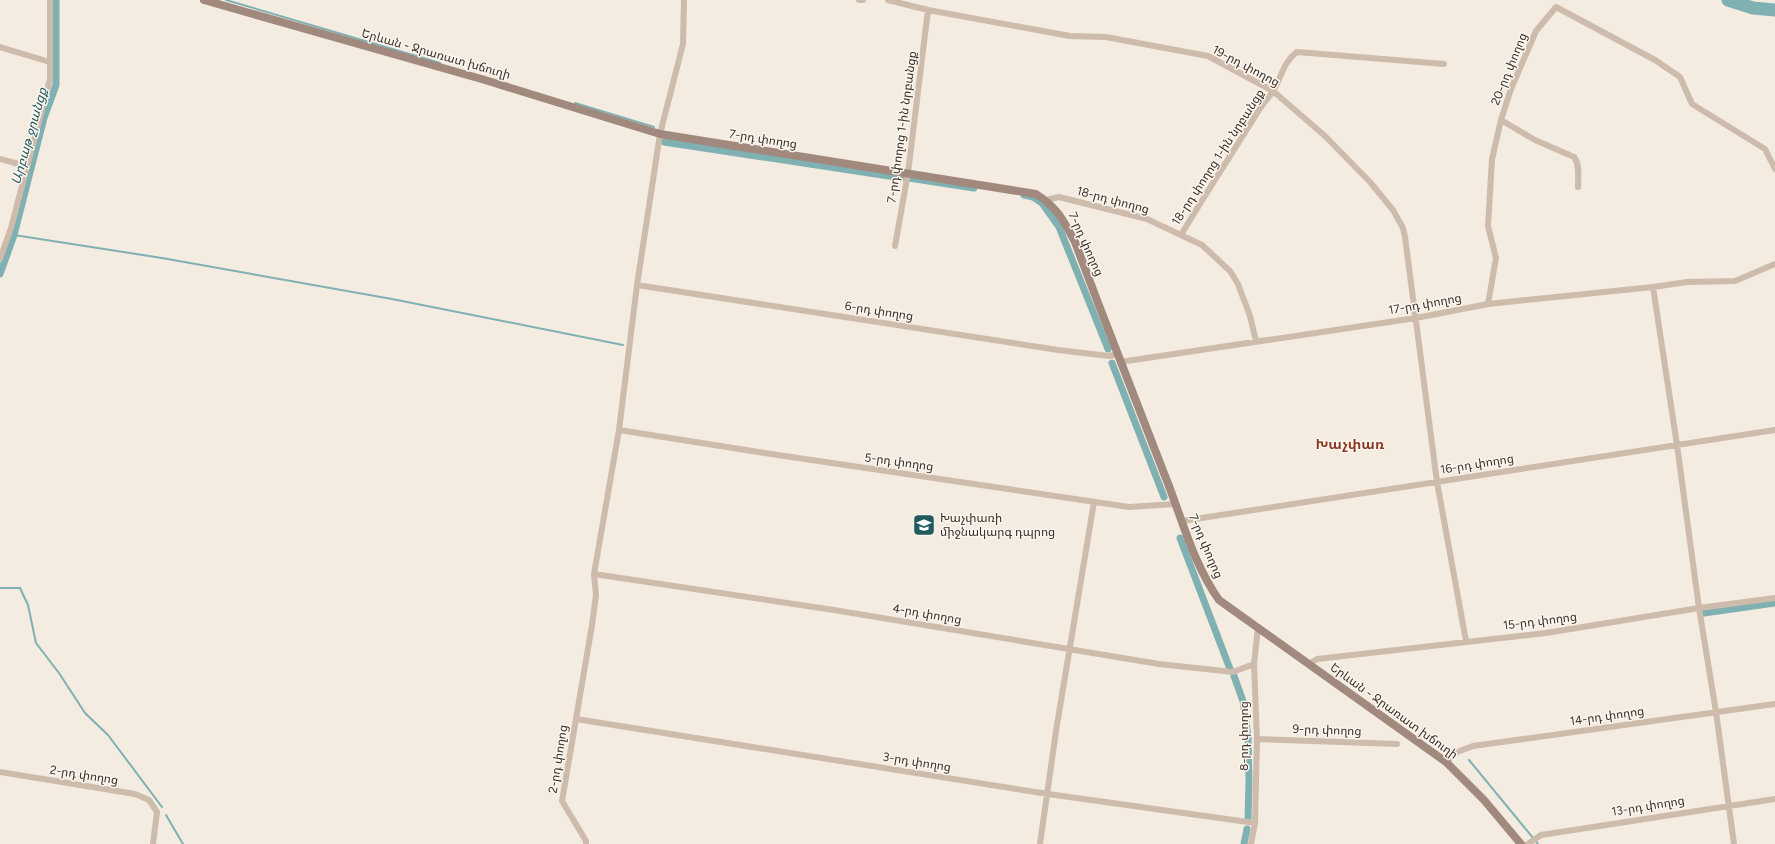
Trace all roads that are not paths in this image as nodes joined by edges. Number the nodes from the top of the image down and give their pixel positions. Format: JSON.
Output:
{"nodes":[{"id":1,"x":50,"y":0,"type":"edge"},
{"id":2,"x":204,"y":0,"type":"edge"},
{"id":3,"x":684,"y":0,"type":"edge"},
{"id":4,"x":859,"y":0,"type":"edge"},
{"id":5,"x":863,"y":0,"type":"edge"},
{"id":6,"x":888,"y":0,"type":"edge"},
{"id":7,"x":1558,"y":0,"type":"edge"},
{"id":8,"x":1556,"y":7,"type":"junction"},
{"id":9,"x":928,"y":10,"type":"junction"},
{"id":10,"x":0,"y":47,"type":"edge"},
{"id":11,"x":50,"y":62,"type":"junction"},
{"id":12,"x":1444,"y":64,"type":"dead end"},
{"id":13,"x":1273,"y":91,"type":"junction"},
{"id":14,"x":1501,"y":120,"type":"junction"},
{"id":15,"x":660,"y":134,"type":"junction"},
{"id":16,"x":0,"y":159,"type":"edge"},
{"id":17,"x":26,"y":166,"type":"junction"},
{"id":18,"x":1775,"y":169,"type":"edge"},
{"id":19,"x":908,"y":173,"type":"junction"},
{"id":20,"x":1578,"y":188,"type":"dead end"},
{"id":21,"x":1046,"y":200,"type":"junction"},
{"id":22,"x":1181,"y":235,"type":"junction"},
{"id":23,"x":895,"y":246,"type":"dead end"},
{"id":24,"x":0,"y":259,"type":"edge"},
{"id":25,"x":1775,"y":264,"type":"edge"},
{"id":26,"x":637,"y":285,"type":"junction"},
{"id":27,"x":1653,"y":287,"type":"junction"},
{"id":28,"x":1488,"y":304,"type":"junction"},
{"id":29,"x":1416,"y":318,"type":"junction"},
{"id":30,"x":1256,"y":341,"type":"junction"},
{"id":31,"x":1119,"y":358,"type":"junction"},
{"id":32,"x":618,"y":430,"type":"junction"},
{"id":33,"x":1775,"y":430,"type":"edge"},
{"id":34,"x":1677,"y":444,"type":"junction"},
{"id":35,"x":1437,"y":482,"type":"junction"},
{"id":36,"x":1094,"y":502,"type":"junction"},
{"id":37,"x":1176,"y":504,"type":"junction"},
{"id":38,"x":1182,"y":521,"type":"junction"},
{"id":39,"x":594,"y":574,"type":"junction"},
{"id":40,"x":1775,"y":598,"type":"edge"},
{"id":41,"x":1699,"y":608,"type":"junction"},
{"id":42,"x":1258,"y":627,"type":"junction"},
{"id":43,"x":1466,"y":641,"type":"junction"},
{"id":44,"x":1070,"y":649,"type":"junction"},
{"id":45,"x":1254,"y":664,"type":"junction"},
{"id":46,"x":1309,"y":664,"type":"junction"},
{"id":47,"x":1775,"y":704,"type":"edge"},
{"id":48,"x":1716,"y":712,"type":"junction"},
{"id":49,"x":576,"y":719,"type":"junction"},
{"id":50,"x":1257,"y":739,"type":"junction"},
{"id":51,"x":1397,"y":744,"type":"dead end"},
{"id":52,"x":1446,"y":762,"type":"junction"},
{"id":53,"x":0,"y":772,"type":"edge"},
{"id":54,"x":1048,"y":794,"type":"junction"},
{"id":55,"x":1775,"y":799,"type":"edge"},
{"id":56,"x":1728,"y":805,"type":"junction"},
{"id":57,"x":1255,"y":823,"type":"junction"},
{"id":58,"x":153,"y":844,"type":"edge"},
{"id":59,"x":586,"y":844,"type":"edge"},
{"id":60,"x":1040,"y":844,"type":"edge"},
{"id":61,"x":1251,"y":844,"type":"edge"},
{"id":62,"x":1521,"y":844,"type":"edge"},
{"id":63,"x":1528,"y":844,"type":"edge"},
{"id":64,"x":1734,"y":844,"type":"edge"}],
"edges":[{"from":1,"to":11,"type":"street"},
{"from":2,"to":15,"type":"main road","name":"Երևան - Ջրառատ խճուղի"},
{"from":3,"to":15,"type":"street","name":"2-րդ փողոց"},
{"from":4,"to":5,"type":"street"},
{"from":6,"to":9,"type":"street","name":"19-րդ փողոց"},
{"from":7,"to":8,"type":"street"},
{"from":8,"to":14,"type":"street","name":"20-րդ փողոց"},
{"from":8,"to":18,"type":"street"},
{"from":9,"to":13,"type":"street","name":"19-րդ փողոց"},
{"from":9,"to":19,"type":"street","name":"7-րդ փողոց 1-ին նրբանցք"},
{"from":10,"to":11,"type":"street"},
{"from":11,"to":17,"type":"street"},
{"from":12,"to":13,"type":"street","name":"18-րդ փողոց 1-ին նրբանցք"},
{"from":13,"to":22,"type":"street","name":"18-րդ փողոց 1-ին նրբանցք"},
{"from":13,"to":29,"type":"street","name":"19-րդ փողոց"},
{"from":14,"to":20,"type":"street"},
{"from":14,"to":28,"type":"street","name":"20-րդ փողոց"},
{"from":15,"to":19,"type":"main road","name":"7-րդ փողոց"},
{"from":15,"to":26,"type":"street","name":"2-րդ փողոց"},
{"from":16,"to":17,"type":"street"},
{"from":17,"to":24,"type":"street"},
{"from":19,"to":21,"type":"main road","name":"7-րդ փողոց"},
{"from":19,"to":23,"type":"street","name":"7-րդ փողոց 1-ին նրբանցք"},
{"from":21,"to":22,"type":"street","name":"18-րդ փողոց"},
{"from":21,"to":31,"type":"main road","name":"7-րդ փողոց"},
{"from":22,"to":30,"type":"street","name":"18-րդ փողոց"},
{"from":25,"to":27,"type":"street","name":"17-րդ փողոց"},
{"from":26,"to":31,"type":"street","name":"6-րդ փողոց"},
{"from":26,"to":32,"type":"street","name":"2-րդ փողոց"},
{"from":27,"to":28,"type":"street","name":"17-րդ փողոց"},
{"from":27,"to":34,"type":"street"},
{"from":28,"to":29,"type":"street","name":"17-րդ փողոց"},
{"from":29,"to":30,"type":"street","name":"17-րդ փողոց"},
{"from":29,"to":35,"type":"street","name":"19-րդ փողոց"},
{"from":30,"to":31,"type":"street","name":"17-րդ փողոց"},
{"from":31,"to":37,"type":"main road","name":"7-րդ փողոց"},
{"from":32,"to":36,"type":"street","name":"5-րդ փողոց"},
{"from":32,"to":39,"type":"street","name":"2-րդ փողոց"},
{"from":33,"to":34,"type":"street","name":"16-րդ փողոց"},
{"from":34,"to":35,"type":"street","name":"16-րդ փողոց"},
{"from":34,"to":41,"type":"street"},
{"from":35,"to":38,"type":"street","name":"16-րդ փողոց"},
{"from":35,"to":43,"type":"street","name":"19-րդ փողոց"},
{"from":36,"to":37,"type":"street","name":"5-րդ փողոց"},
{"from":36,"to":44,"type":"street"},
{"from":37,"to":38,"type":"main road","name":"7-րդ փողոց"},
{"from":38,"to":42,"type":"main road","name":"7-րդ փողոց"},
{"from":39,"to":44,"type":"street","name":"4-րդ փողոց"},
{"from":39,"to":49,"type":"street","name":"2-րդ փողոց"},
{"from":40,"to":41,"type":"street","name":"15-րդ փողոց"},
{"from":41,"to":43,"type":"street","name":"15-րդ փողոց"},
{"from":41,"to":48,"type":"street"},
{"from":42,"to":45,"type":"street","name":"8-րդ փողոց"},
{"from":42,"to":46,"type":"main road","name":"Երևան - Ջրառատ խճուղի"},
{"from":43,"to":46,"type":"street","name":"15-րդ փողոց"},
{"from":44,"to":45,"type":"street","name":"4-րդ փողոց"},
{"from":44,"to":54,"type":"street"},
{"from":45,"to":50,"type":"street","name":"8-րդ փողոց"},
{"from":46,"to":52,"type":"main road","name":"Երևան - Ջրառատ խճուղի"},
{"from":47,"to":48,"type":"street","name":"14-րդ փողոց"},
{"from":48,"to":52,"type":"street","name":"14-րդ փողոց"},
{"from":48,"to":56,"type":"street"},
{"from":49,"to":54,"type":"street","name":"3-րդ փողոց"},
{"from":49,"to":59,"type":"street","name":"2-րդ փողոց"},
{"from":50,"to":51,"type":"street","name":"9-րդ փողոց"},
{"from":50,"to":57,"type":"street","name":"8-րդ փողոց"},
{"from":52,"to":62,"type":"main road","name":"Երևան - Ջրառատ խճուղի"},
{"from":53,"to":58,"type":"street","name":"2-րդ փողոց"},
{"from":54,"to":57,"type":"street","name":"3-րդ փողոց"},
{"from":54,"to":60,"type":"street"},
{"from":55,"to":56,"type":"street","name":"13-րդ փողոց"},
{"from":56,"to":63,"type":"street","name":"13-րդ փողոց"},
{"from":56,"to":64,"type":"street"},
{"from":57,"to":61,"type":"street","name":"8-րդ փողոց"}]}
